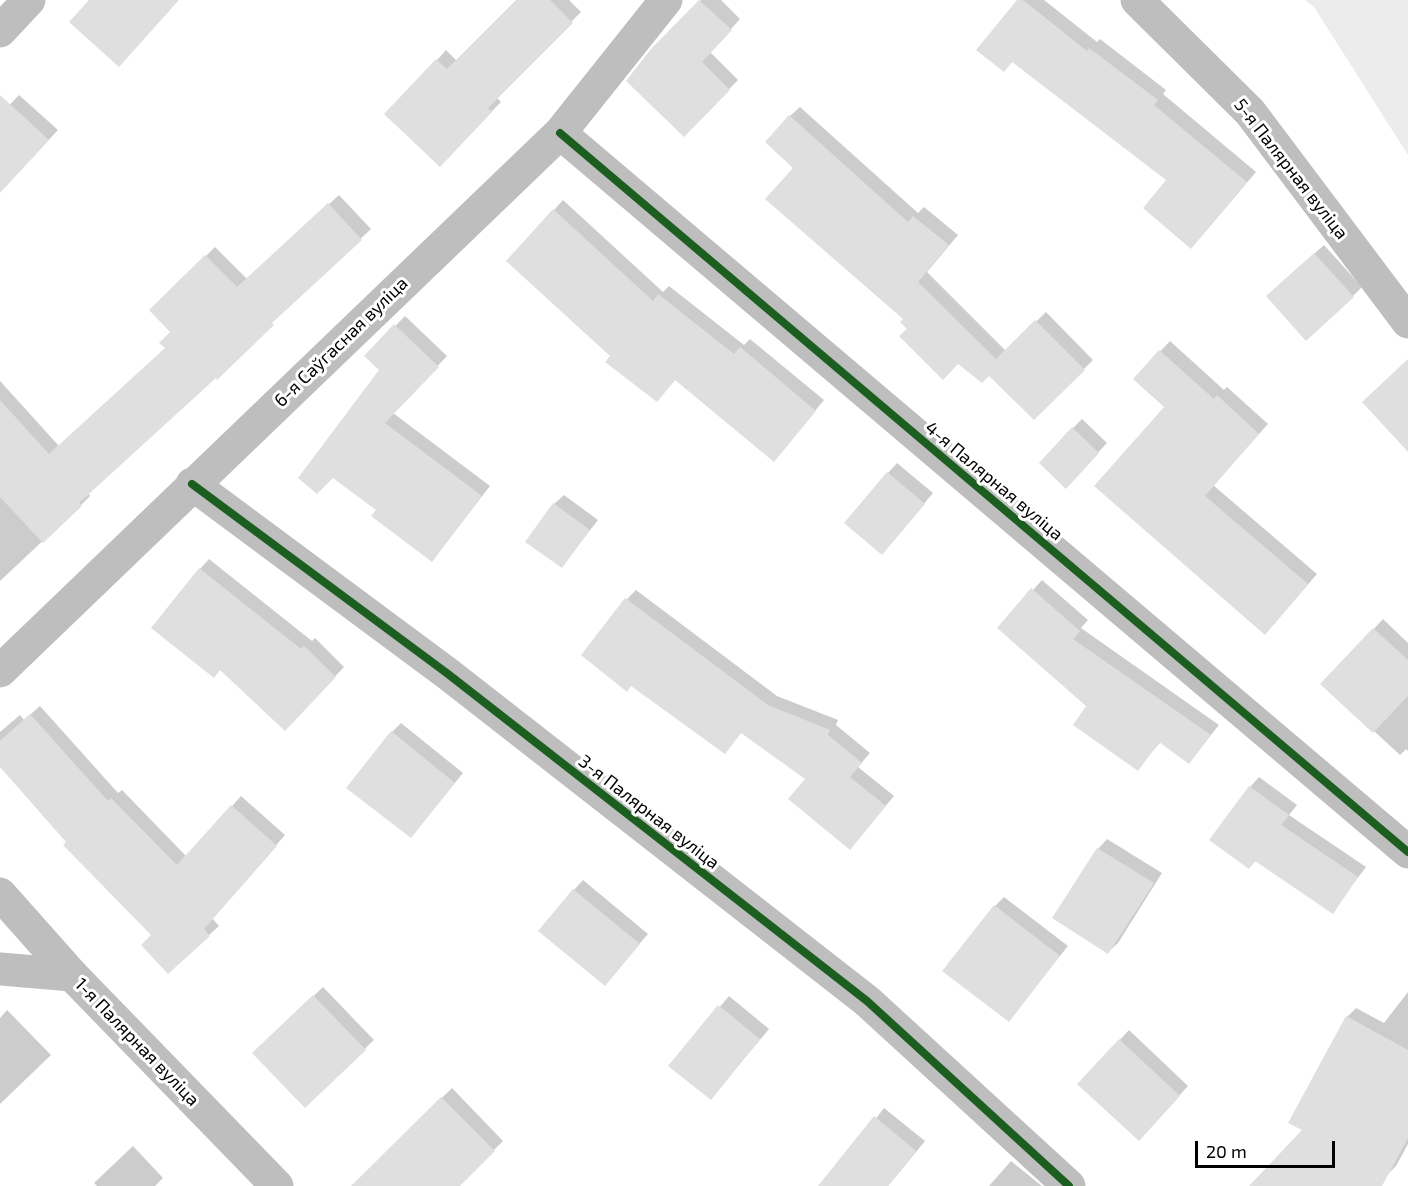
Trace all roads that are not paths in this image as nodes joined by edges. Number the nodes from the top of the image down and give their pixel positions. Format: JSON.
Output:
{"nodes":[{"id":1,"x":29,"y":0,"type":"edge"},
{"id":2,"x":666,"y":0,"type":"edge"},
{"id":3,"x":1137,"y":0,"type":"edge"},
{"id":4,"x":0,"y":31,"type":"edge"},
{"id":5,"x":560,"y":133,"type":"junction"},
{"id":6,"x":1408,"y":322,"type":"edge"},
{"id":7,"x":192,"y":484,"type":"junction"},
{"id":8,"x":0,"y":670,"type":"edge"},
{"id":9,"x":1408,"y":852,"type":"edge"},
{"id":10,"x":0,"y":894,"type":"edge"},
{"id":11,"x":0,"y":969,"type":"edge"},
{"id":12,"x":72,"y":975,"type":"junction"},
{"id":13,"x":277,"y":1186,"type":"edge"},
{"id":14,"x":1069,"y":1186,"type":"edge"}],
"edges":[{"from":1,"to":4,"type":"street"},
{"from":2,"to":5,"type":"street","name":"6-я Саўгасная вуліца"},
{"from":3,"to":6,"type":"street","name":"5-я Палярная вуліца"},
{"from":5,"to":7,"type":"street","name":"6-я Саўгасная вуліца"},
{"from":5,"to":9,"type":"street","name":"4-я Палярная вуліца"},
{"from":7,"to":8,"type":"street","name":"6-я Саўгасная вуліца"},
{"from":7,"to":14,"type":"street","name":"3-я Палярная вуліца"},
{"from":10,"to":12,"type":"street","name":"1-я Палярная вуліца"},
{"from":11,"to":12,"type":"street"},
{"from":12,"to":13,"type":"street","name":"1-я Палярная вуліца"}]}
